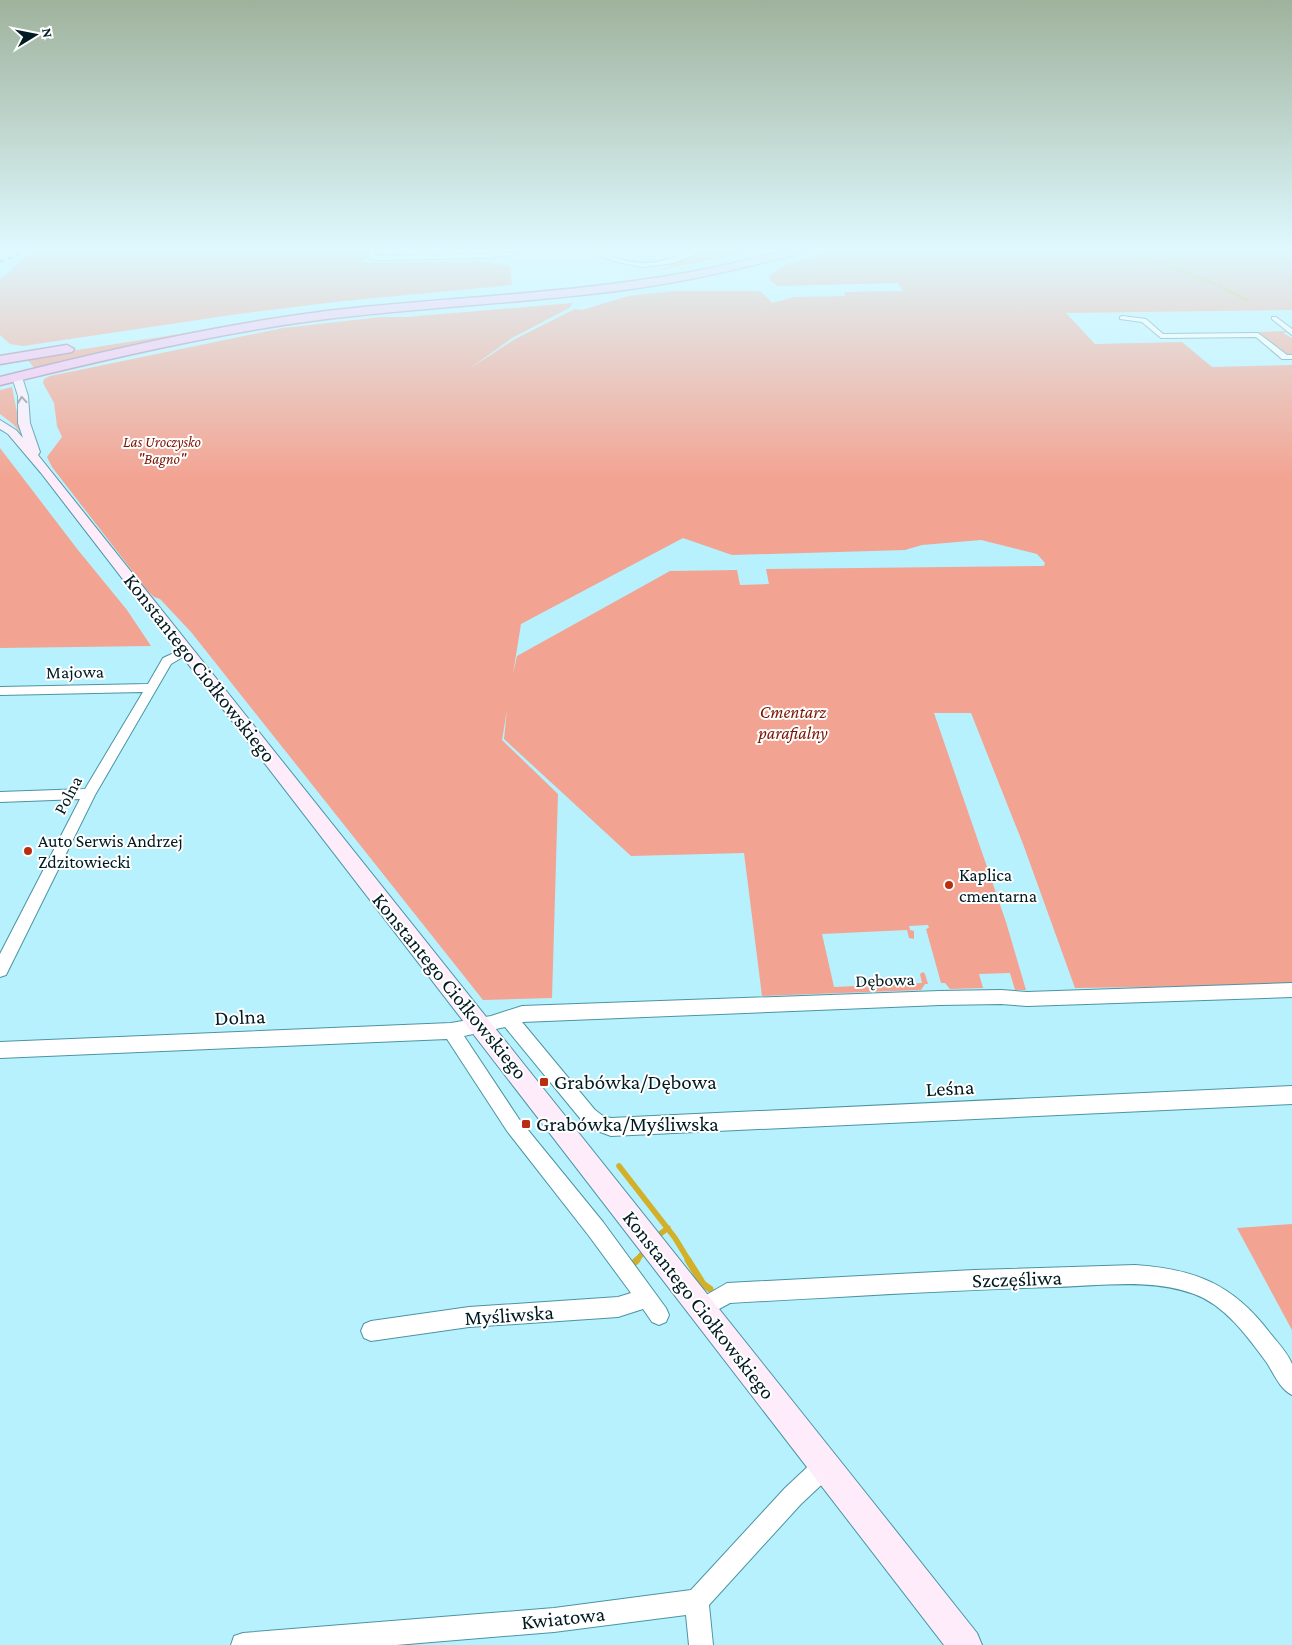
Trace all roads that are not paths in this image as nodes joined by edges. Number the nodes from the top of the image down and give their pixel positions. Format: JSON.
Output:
{"nodes":[{"id":1,"x":217,"y":327,"type":"edge"},
{"id":2,"x":249,"y":327,"type":"edge"},
{"id":3,"x":1151,"y":327,"type":"edge"},
{"id":4,"x":1292,"y":357,"type":"edge"},
{"id":5,"x":1,"y":359,"type":"edge"},
{"id":6,"x":17,"y":377,"type":"junction"},
{"id":7,"x":0,"y":381,"type":"edge"},
{"id":8,"x":0,"y":423,"type":"edge"},
{"id":9,"x":45,"y":470,"type":"junction"},
{"id":10,"x":187,"y":651,"type":"junction"},
{"id":11,"x":151,"y":688,"type":"junction"},
{"id":12,"x":0,"y":691,"type":"edge"},
{"id":13,"x":89,"y":794,"type":"junction"},
{"id":14,"x":0,"y":797,"type":"edge"},
{"id":15,"x":0,"y":970,"type":"edge"},
{"id":16,"x":1292,"y":990,"type":"edge"},
{"id":17,"x":509,"y":1019,"type":"junction"},
{"id":18,"x":482,"y":1026,"type":"junction"},
{"id":19,"x":451,"y":1031,"type":"junction"},
{"id":20,"x":0,"y":1050,"type":"edge"},
{"id":21,"x":1292,"y":1095,"type":"edge"},
{"id":22,"x":647,"y":1298,"type":"junction"},
{"id":23,"x":701,"y":1309,"type":"junction"},
{"id":24,"x":659,"y":1315,"type":"dead end"},
{"id":25,"x":371,"y":1331,"type":"dead end"},
{"id":26,"x":1292,"y":1384,"type":"edge"},
{"id":27,"x":825,"y":1466,"type":"junction"},
{"id":28,"x":697,"y":1601,"type":"junction"},
{"id":29,"x":243,"y":1645,"type":"edge"},
{"id":30,"x":701,"y":1645,"type":"edge"},
{"id":31,"x":965,"y":1645,"type":"edge"}],
"edges":[{"from":1,"to":5,"type":"highway"},
{"from":2,"to":6,"type":"highway"},
{"from":3,"to":4,"type":"street"},
{"from":5,"to":6,"type":"highway"},
{"from":6,"to":7,"type":"highway"},
{"from":9,"to":6,"type":"street","name":"Konstantego Ciołkowskiego","one_way":true},
{"from":8,"to":9,"type":"street","name":"Konstantego Ciołkowskiego"},
{"from":9,"to":10,"type":"street","name":"Konstantego Ciołkowskiego"},
{"from":10,"to":11,"type":"street","name":"Polna"},
{"from":10,"to":18,"type":"street","name":"Konstantego Ciołkowskiego"},
{"from":11,"to":12,"type":"street","name":"Majowa"},
{"from":11,"to":13,"type":"street","name":"Polna"},
{"from":13,"to":14,"type":"street"},
{"from":13,"to":15,"type":"street","name":"Polna"},
{"from":16,"to":17,"type":"street","name":"Dębowa"},
{"from":17,"to":18,"type":"street","name":"Dębowa"},
{"from":17,"to":21,"type":"street","name":"Leśna"},
{"from":18,"to":19,"type":"street","name":"Dolna"},
{"from":18,"to":23,"type":"street","name":"Konstantego Ciołkowskiego"},
{"from":19,"to":20,"type":"street","name":"Dolna"},
{"from":19,"to":22,"type":"street"},
{"from":22,"to":24,"type":"street"},
{"from":22,"to":25,"type":"street","name":"Myśliwska"},
{"from":23,"to":26,"type":"street","name":"Szczęśliwa"},
{"from":23,"to":27,"type":"street","name":"Konstantego Ciołkowskiego"},
{"from":27,"to":28,"type":"street"},
{"from":27,"to":31,"type":"street","name":"Konstantego Ciołkowskiego"},
{"from":28,"to":29,"type":"street","name":"Kwiatowa"},
{"from":28,"to":30,"type":"street"}]}
